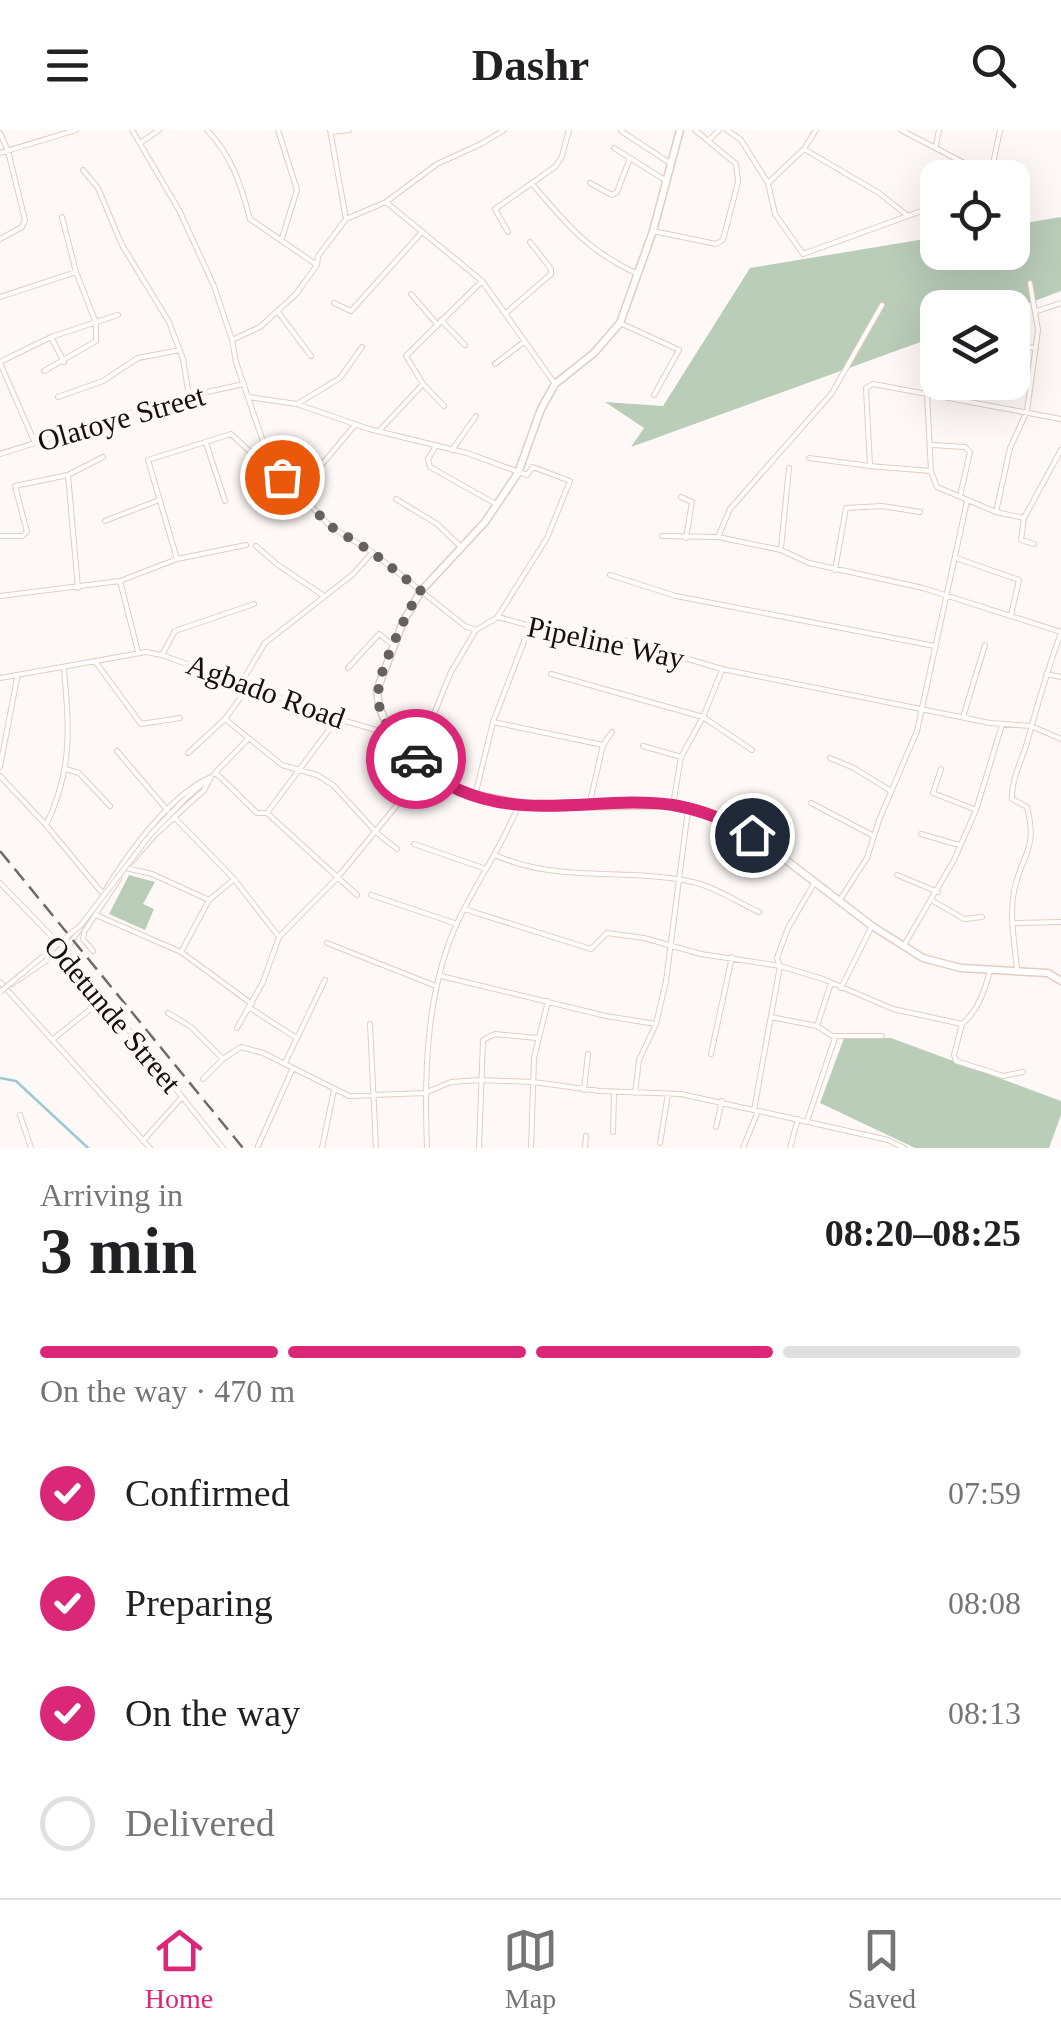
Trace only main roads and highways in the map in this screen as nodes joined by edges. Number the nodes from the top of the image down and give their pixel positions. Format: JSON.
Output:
{"nodes":[{"id":1,"x":680,"y":130,"type":"edge"},
{"id":2,"x":1061,"y":980,"type":"edge"}],
"edges":[{"from":1,"to":2,"type":"main road","name":"Agbado Road"}]}
